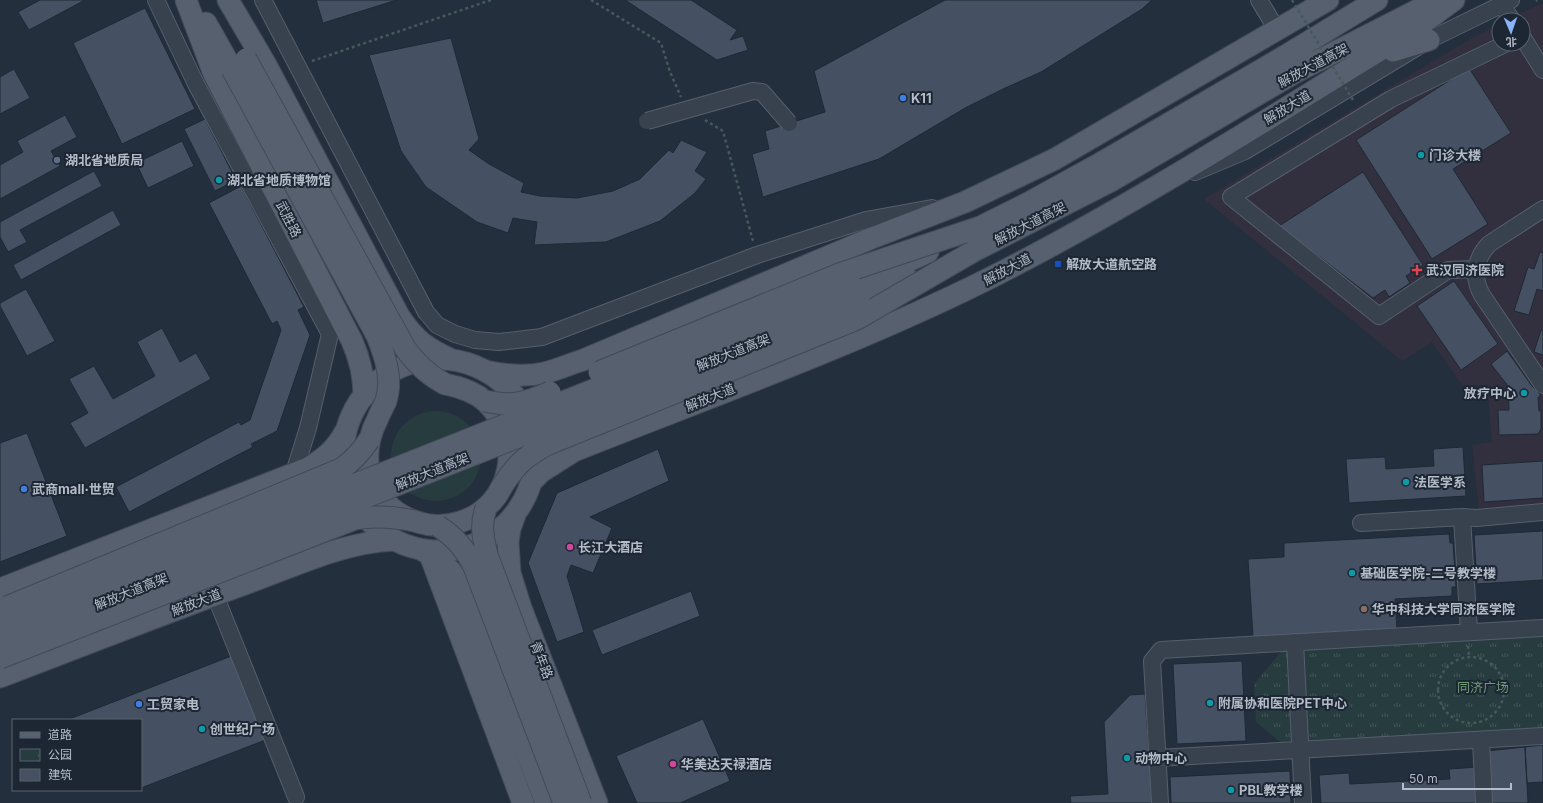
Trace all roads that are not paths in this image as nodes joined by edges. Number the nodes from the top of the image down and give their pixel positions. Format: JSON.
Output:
{"nodes":[{"id":1,"x":156,"y":0,"type":"edge"},
{"id":2,"x":186,"y":0,"type":"edge"},
{"id":3,"x":193,"y":0,"type":"edge"},
{"id":4,"x":220,"y":0,"type":"edge"},
{"id":5,"x":228,"y":0,"type":"edge"},
{"id":6,"x":263,"y":0,"type":"edge"},
{"id":7,"x":1259,"y":0,"type":"edge"},
{"id":8,"x":1328,"y":0,"type":"edge"},
{"id":9,"x":1377,"y":0,"type":"edge"},
{"id":10,"x":1438,"y":0,"type":"edge"},
{"id":11,"x":1454,"y":0,"type":"edge"},
{"id":12,"x":1506,"y":2,"type":"edge"},
{"id":13,"x":1509,"y":12,"type":"edge"},
{"id":14,"x":1277,"y":30,"type":"junction"},
{"id":15,"x":1429,"y":40,"type":"junction"},
{"id":16,"x":1491,"y":51,"type":"edge"},
{"id":17,"x":1531,"y":51,"type":"edge"},
{"id":18,"x":1365,"y":59,"type":"junction"},
{"id":19,"x":239,"y":64,"type":"junction"},
{"id":20,"x":1290,"y":64,"type":"junction"},
{"id":21,"x":1543,"y":70,"type":"edge"},
{"id":22,"x":647,"y":121,"type":"dead end"},
{"id":23,"x":789,"y":123,"type":"dead end"},
{"id":24,"x":1055,"y":159,"type":"junction"},
{"id":25,"x":1135,"y":199,"type":"junction"},
{"id":26,"x":965,"y":202,"type":"junction"},
{"id":27,"x":1543,"y":209,"type":"edge"},
{"id":28,"x":1090,"y":224,"type":"junction"},
{"id":29,"x":980,"y":227,"type":"junction"},
{"id":30,"x":974,"y":251,"type":"junction"},
{"id":31,"x":1476,"y":268,"type":"junction"},
{"id":32,"x":771,"y":280,"type":"junction"},
{"id":33,"x":804,"y":360,"type":"junction"},
{"id":34,"x":454,"y":361,"type":"junction"},
{"id":35,"x":485,"y":372,"type":"junction"},
{"id":36,"x":1543,"y":385,"type":"edge"},
{"id":37,"x":364,"y":396,"type":"junction"},
{"id":38,"x":485,"y":401,"type":"junction"},
{"id":39,"x":347,"y":429,"type":"junction"},
{"id":40,"x":369,"y":440,"type":"junction"},
{"id":41,"x":294,"y":473,"type":"junction"},
{"id":42,"x":532,"y":480,"type":"junction"},
{"id":43,"x":501,"y":488,"type":"junction"},
{"id":44,"x":486,"y":508,"type":"junction"},
{"id":45,"x":1543,"y":512,"type":"edge"},
{"id":46,"x":515,"y":514,"type":"junction"},
{"id":47,"x":1462,"y":517,"type":"junction"},
{"id":48,"x":414,"y":521,"type":"junction"},
{"id":49,"x":1361,"y":524,"type":"dead end"},
{"id":50,"x":438,"y":526,"type":"junction"},
{"id":51,"x":395,"y":540,"type":"junction"},
{"id":52,"x":426,"y":552,"type":"junction"},
{"id":53,"x":0,"y":589,"type":"edge"},
{"id":54,"x":215,"y":595,"type":"junction"},
{"id":55,"x":0,"y":610,"type":"edge"},
{"id":56,"x":0,"y":625,"type":"edge"},
{"id":57,"x":1543,"y":628,"type":"edge"},
{"id":58,"x":1470,"y":632,"type":"junction"},
{"id":59,"x":0,"y":642,"type":"edge"},
{"id":60,"x":1295,"y":642,"type":"junction"},
{"id":61,"x":0,"y":658,"type":"edge"},
{"id":62,"x":0,"y":677,"type":"edge"},
{"id":63,"x":1543,"y":736,"type":"edge"},
{"id":64,"x":1481,"y":740,"type":"junction"},
{"id":65,"x":1301,"y":750,"type":"junction"},
{"id":66,"x":1158,"y":758,"type":"junction"},
{"id":67,"x":296,"y":797,"type":"dead end"},
{"id":68,"x":523,"y":803,"type":"edge"},
{"id":69,"x":546,"y":803,"type":"edge"},
{"id":70,"x":564,"y":803,"type":"edge"},
{"id":71,"x":581,"y":803,"type":"edge"},
{"id":72,"x":597,"y":803,"type":"edge"},
{"id":73,"x":1160,"y":803,"type":"edge"},
{"id":74,"x":1304,"y":803,"type":"edge"},
{"id":75,"x":1484,"y":803,"type":"edge"}],
"edges":[{"from":1,"to":41,"type":"street"},
{"from":2,"to":37,"type":"main road","name":"武胜路"},
{"from":3,"to":19,"type":"main road"},
{"from":4,"to":19,"type":"main road"},
{"from":5,"to":34,"type":"main road"},
{"from":6,"to":26,"type":"street"},
{"from":7,"to":14,"type":"street"},
{"from":8,"to":14,"type":"main road"},
{"from":9,"to":20,"type":"main road","name":"解放大道高架"},
{"from":10,"to":20,"type":"main road","name":"解放大道高架"},
{"from":11,"to":18,"type":"main road","name":"解放大道"},
{"from":12,"to":13,"type":"street"},
{"from":12,"to":15,"type":"street"},
{"from":14,"to":24,"type":"main road"},
{"from":15,"to":18,"type":"main road"},
{"from":15,"to":25,"type":"street"},
{"from":16,"to":31,"type":"street"},
{"from":17,"to":21,"type":"street"},
{"from":18,"to":25,"type":"main road","name":"解放大道"},
{"from":19,"to":38,"type":"main road","bridge":true},
{"from":19,"to":40,"type":"main road","bridge":true},
{"from":20,"to":29,"type":"main road","name":"解放大道高架","bridge":true},
{"from":20,"to":30,"type":"main road","name":"解放大道高架","bridge":true},
{"from":22,"to":23,"type":"street","bridge":true},
{"from":24,"to":26,"type":"main road"},
{"from":24,"to":28,"type":"main road"},
{"from":25,"to":28,"type":"main road","name":"解放大道"},
{"from":26,"to":32,"type":"main road"},
{"from":27,"to":31,"type":"street"},
{"from":28,"to":33,"type":"main road","name":"解放大道"},
{"from":29,"to":38,"type":"main road","bridge":true},
{"from":29,"to":56,"type":"main road","name":"解放大道高架","bridge":true},
{"from":30,"to":43,"type":"main road","bridge":true},
{"from":30,"to":59,"type":"main road","name":"解放大道高架","bridge":true},
{"from":31,"to":36,"type":"street"},
{"from":32,"to":33,"type":"main road"},
{"from":32,"to":35,"type":"main road"},
{"from":33,"to":42,"type":"main road","name":"解放大道"},
{"from":34,"to":35,"type":"main road"},
{"from":34,"to":37,"type":"main road"},
{"from":35,"to":42,"type":"main road"},
{"from":37,"to":39,"type":"main road"},
{"from":38,"to":43,"type":"main road","bridge":true},
{"from":39,"to":41,"type":"main road"},
{"from":39,"to":51,"type":"main road"},
{"from":40,"to":48,"type":"main road","bridge":true},
{"from":40,"to":55,"type":"main road","bridge":true},
{"from":41,"to":53,"type":"main road"},
{"from":42,"to":46,"type":"main road"},
{"from":43,"to":44,"type":"main road"},
{"from":44,"to":50,"type":"main road"},
{"from":44,"to":71,"type":"main road","bridge":true},
{"from":45,"to":47,"type":"street"},
{"from":46,"to":52,"type":"main road"},
{"from":46,"to":72,"type":"main road","name":"青年路"},
{"from":47,"to":49,"type":"street"},
{"from":47,"to":58,"type":"street"},
{"from":48,"to":50,"type":"main road"},
{"from":48,"to":61,"type":"main road","bridge":true},
{"from":50,"to":70,"type":"main road","bridge":true},
{"from":51,"to":52,"type":"main road"},
{"from":51,"to":54,"type":"main road","name":"解放大道"},
{"from":52,"to":68,"type":"main road"},
{"from":52,"to":69,"type":"main road"},
{"from":54,"to":62,"type":"main road","name":"解放大道"},
{"from":54,"to":67,"type":"street"},
{"from":57,"to":58,"type":"street"},
{"from":58,"to":60,"type":"street"},
{"from":60,"to":65,"type":"street"},
{"from":60,"to":66,"type":"street"},
{"from":63,"to":64,"type":"street"},
{"from":64,"to":65,"type":"street"},
{"from":64,"to":75,"type":"street"},
{"from":65,"to":66,"type":"street"},
{"from":65,"to":74,"type":"street"},
{"from":66,"to":73,"type":"street"}]}
